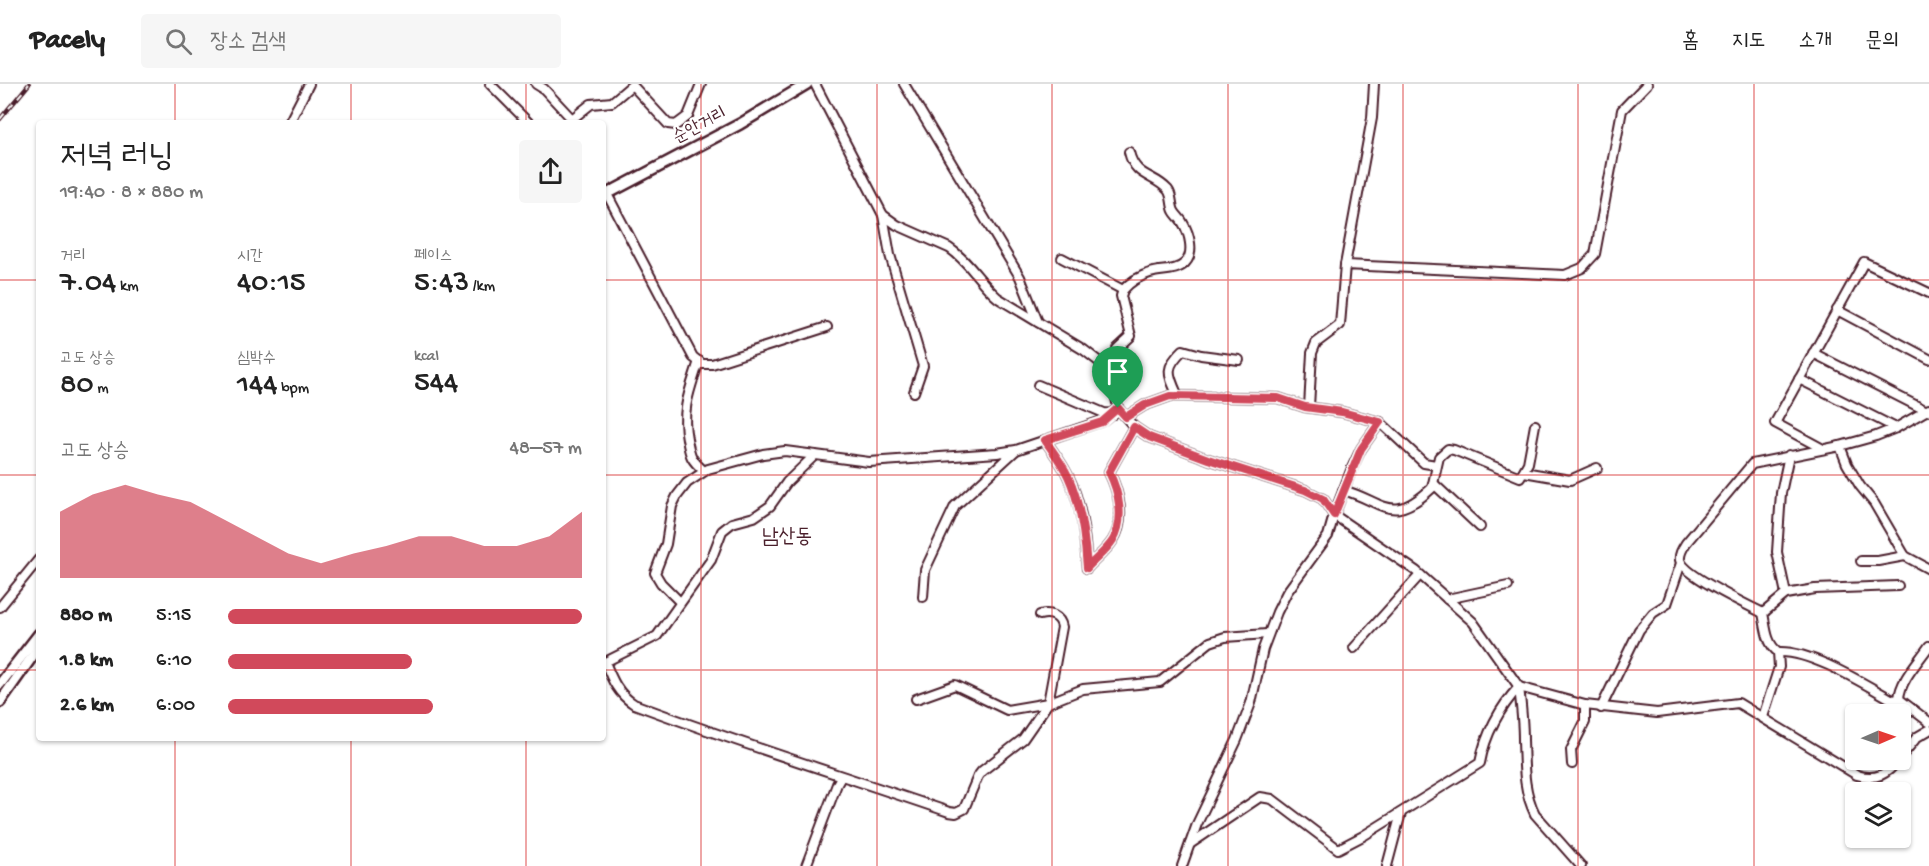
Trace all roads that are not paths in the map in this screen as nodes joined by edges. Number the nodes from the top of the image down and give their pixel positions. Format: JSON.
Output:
{"nodes":[{"id":1,"x":309,"y":84,"type":"edge"},
{"id":2,"x":489,"y":84,"type":"edge"},
{"id":3,"x":536,"y":84,"type":"edge"},
{"id":4,"x":701,"y":84,"type":"edge"},
{"id":5,"x":807,"y":84,"type":"edge"},
{"id":6,"x":815,"y":84,"type":"edge"},
{"id":7,"x":904,"y":84,"type":"edge"},
{"id":8,"x":1374,"y":84,"type":"edge"},
{"id":9,"x":1647,"y":84,"type":"edge"},
{"id":10,"x":291,"y":120,"type":"edge"},
{"id":11,"x":526,"y":120,"type":"edge"},
{"id":12,"x":569,"y":120,"type":"edge"},
{"id":13,"x":571,"y":120,"type":"edge"},
{"id":14,"x":1129,"y":152,"type":"dead end"},
{"id":15,"x":606,"y":193,"type":"edge"},
{"id":16,"x":606,"y":198,"type":"edge"},
{"id":17,"x":883,"y":215,"type":"junction"},
{"id":18,"x":1062,"y":258,"type":"dead end"},
{"id":19,"x":1345,"y":265,"type":"junction"},
{"id":20,"x":1123,"y":290,"type":"junction"},
{"id":21,"x":1929,"y":293,"type":"edge"},
{"id":22,"x":1837,"y":310,"type":"junction"},
{"id":23,"x":1038,"y":322,"type":"junction"},
{"id":24,"x":827,"y":327,"type":"dead end"},
{"id":25,"x":1813,"y":353,"type":"junction"},
{"id":26,"x":1929,"y":359,"type":"edge"},
{"id":27,"x":1239,"y":360,"type":"dead end"},
{"id":28,"x":699,"y":361,"type":"junction"},
{"id":29,"x":1799,"y":379,"type":"junction"},
{"id":30,"x":1113,"y":383,"type":"junction"},
{"id":31,"x":1038,"y":385,"type":"dead end"},
{"id":32,"x":914,"y":392,"type":"dead end"},
{"id":33,"x":1178,"y":396,"type":"junction"},
{"id":34,"x":1309,"y":407,"type":"junction"},
{"id":35,"x":1928,"y":410,"type":"edge"},
{"id":36,"x":1116,"y":411,"type":"junction"},
{"id":37,"x":1126,"y":417,"type":"junction"},
{"id":38,"x":1380,"y":422,"type":"junction"},
{"id":39,"x":1535,"y":425,"type":"dead end"},
{"id":40,"x":1134,"y":427,"type":"junction"},
{"id":41,"x":1896,"y":428,"type":"junction"},
{"id":42,"x":1045,"y":440,"type":"junction"},
{"id":43,"x":1840,"y":446,"type":"junction"},
{"id":44,"x":1823,"y":449,"type":"junction"},
{"id":45,"x":1016,"y":450,"type":"junction"},
{"id":46,"x":815,"y":455,"type":"junction"},
{"id":47,"x":1789,"y":455,"type":"junction"},
{"id":48,"x":1436,"y":465,"type":"junction"},
{"id":49,"x":1597,"y":468,"type":"dead end"},
{"id":50,"x":704,"y":471,"type":"junction"},
{"id":51,"x":1524,"y":472,"type":"junction"},
{"id":52,"x":1434,"y":484,"type":"junction"},
{"id":53,"x":1343,"y":490,"type":"junction"},
{"id":54,"x":1334,"y":515,"type":"junction"},
{"id":55,"x":1480,"y":527,"type":"dead end"},
{"id":56,"x":1905,"y":556,"type":"junction"},
{"id":57,"x":1861,"y":561,"type":"dead end"},
{"id":58,"x":1681,"y":562,"type":"junction"},
{"id":59,"x":36,"y":564,"type":"edge"},
{"id":60,"x":1929,"y":569,"type":"edge"},
{"id":61,"x":1420,"y":575,"type":"junction"},
{"id":62,"x":1508,"y":586,"type":"dead end"},
{"id":63,"x":1898,"y":586,"type":"dead end"},
{"id":64,"x":1786,"y":594,"type":"junction"},
{"id":65,"x":923,"y":597,"type":"dead end"},
{"id":66,"x":1447,"y":599,"type":"junction"},
{"id":67,"x":680,"y":602,"type":"junction"},
{"id":68,"x":0,"y":607,"type":"edge"},
{"id":69,"x":1763,"y":613,"type":"junction"},
{"id":70,"x":1040,"y":615,"type":"dead end"},
{"id":71,"x":1267,"y":634,"type":"junction"},
{"id":72,"x":36,"y":638,"type":"edge"},
{"id":73,"x":1929,"y":646,"type":"edge"},
{"id":74,"x":1354,"y":648,"type":"dead end"},
{"id":75,"x":36,"y":651,"type":"edge"},
{"id":76,"x":1778,"y":652,"type":"junction"},
{"id":77,"x":606,"y":662,"type":"edge"},
{"id":78,"x":606,"y":667,"type":"edge"},
{"id":79,"x":0,"y":684,"type":"edge"},
{"id":80,"x":1519,"y":687,"type":"junction"},
{"id":81,"x":916,"y":699,"type":"dead end"},
{"id":82,"x":1899,"y":699,"type":"junction"},
{"id":83,"x":0,"y":702,"type":"edge"},
{"id":84,"x":1048,"y":703,"type":"junction"},
{"id":85,"x":1585,"y":705,"type":"junction"},
{"id":86,"x":1601,"y":708,"type":"junction"},
{"id":87,"x":1763,"y":717,"type":"junction"},
{"id":88,"x":1929,"y":722,"type":"edge"},
{"id":89,"x":1929,"y":730,"type":"edge"},
{"id":90,"x":1911,"y":744,"type":"edge"},
{"id":91,"x":1572,"y":764,"type":"dead end"},
{"id":92,"x":1845,"y":768,"type":"edge"},
{"id":93,"x":1849,"y":770,"type":"edge"},
{"id":94,"x":1889,"y":770,"type":"edge"},
{"id":95,"x":841,"y":777,"type":"junction"},
{"id":96,"x":1401,"y":813,"type":"junction"},
{"id":97,"x":1190,"y":844,"type":"junction"},
{"id":98,"x":806,"y":866,"type":"edge"},
{"id":99,"x":1182,"y":866,"type":"edge"},
{"id":100,"x":1387,"y":866,"type":"edge"},
{"id":101,"x":1581,"y":866,"type":"edge"}],
"edges":[{"from":1,"to":10,"type":"street"},
{"from":2,"to":11,"type":"street"},
{"from":3,"to":12,"type":"street"},
{"from":4,"to":13,"type":"street"},
{"from":5,"to":15,"type":"main road","name":"순안거리"},
{"from":6,"to":17,"type":"street"},
{"from":7,"to":23,"type":"street"},
{"from":8,"to":19,"type":"street"},
{"from":9,"to":19,"type":"street"},
{"from":14,"to":20,"type":"street"},
{"from":16,"to":28,"type":"street"},
{"from":17,"to":23,"type":"street"},
{"from":17,"to":32,"type":"street"},
{"from":18,"to":20,"type":"street"},
{"from":19,"to":34,"type":"street"},
{"from":20,"to":30,"type":"street"},
{"from":21,"to":22,"type":"street"},
{"from":22,"to":25,"type":"street"},
{"from":22,"to":26,"type":"street"},
{"from":23,"to":30,"type":"street"},
{"from":24,"to":28,"type":"street"},
{"from":25,"to":29,"type":"street"},
{"from":25,"to":35,"type":"street"},
{"from":27,"to":33,"type":"street"},
{"from":28,"to":50,"type":"street"},
{"from":29,"to":41,"type":"street"},
{"from":29,"to":44,"type":"street"},
{"from":30,"to":36,"type":"street"},
{"from":31,"to":36,"type":"street"},
{"from":33,"to":34,"type":"street"},
{"from":33,"to":37,"type":"street"},
{"from":34,"to":38,"type":"street"},
{"from":35,"to":41,"type":"street"},
{"from":36,"to":37,"type":"street"},
{"from":36,"to":42,"type":"street"},
{"from":37,"to":40,"type":"street"},
{"from":38,"to":48,"type":"street"},
{"from":38,"to":53,"type":"street"},
{"from":39,"to":51,"type":"street"},
{"from":40,"to":42,"type":"street"},
{"from":40,"to":54,"type":"street"},
{"from":41,"to":43,"type":"street"},
{"from":42,"to":45,"type":"street"},
{"from":43,"to":44,"type":"street"},
{"from":43,"to":56,"type":"street"},
{"from":44,"to":47,"type":"street"},
{"from":45,"to":46,"type":"street"},
{"from":45,"to":65,"type":"street"},
{"from":46,"to":50,"type":"street"},
{"from":46,"to":67,"type":"street"},
{"from":47,"to":58,"type":"street"},
{"from":47,"to":64,"type":"street"},
{"from":48,"to":51,"type":"street"},
{"from":48,"to":52,"type":"street"},
{"from":49,"to":51,"type":"street"},
{"from":50,"to":67,"type":"street"},
{"from":52,"to":53,"type":"street"},
{"from":52,"to":55,"type":"street"},
{"from":53,"to":54,"type":"street"},
{"from":54,"to":61,"type":"street"},
{"from":54,"to":71,"type":"street"},
{"from":56,"to":57,"type":"street"},
{"from":56,"to":60,"type":"street"},
{"from":58,"to":69,"type":"street"},
{"from":58,"to":86,"type":"street"},
{"from":59,"to":68,"type":"street"},
{"from":61,"to":66,"type":"street"},
{"from":61,"to":74,"type":"street"},
{"from":62,"to":66,"type":"street"},
{"from":63,"to":64,"type":"street"},
{"from":64,"to":69,"type":"street"},
{"from":66,"to":80,"type":"street"},
{"from":67,"to":77,"type":"street"},
{"from":69,"to":76,"type":"street"},
{"from":70,"to":84,"type":"street"},
{"from":71,"to":84,"type":"street"},
{"from":71,"to":97,"type":"street"},
{"from":72,"to":79,"type":"main road"},
{"from":73,"to":82,"type":"street"},
{"from":75,"to":83,"type":"main road"},
{"from":76,"to":82,"type":"street"},
{"from":76,"to":87,"type":"street"},
{"from":78,"to":95,"type":"street"},
{"from":80,"to":85,"type":"street"},
{"from":80,"to":96,"type":"street"},
{"from":80,"to":101,"type":"street"},
{"from":81,"to":84,"type":"street"},
{"from":82,"to":88,"type":"street"},
{"from":84,"to":95,"type":"street"},
{"from":85,"to":86,"type":"street"},
{"from":85,"to":91,"type":"street"},
{"from":86,"to":87,"type":"street"},
{"from":87,"to":92,"type":"street"},
{"from":89,"to":90,"type":"street"},
{"from":93,"to":94,"type":"street"},
{"from":95,"to":98,"type":"street"},
{"from":96,"to":97,"type":"street"},
{"from":96,"to":100,"type":"street"},
{"from":97,"to":99,"type":"street"}]}
